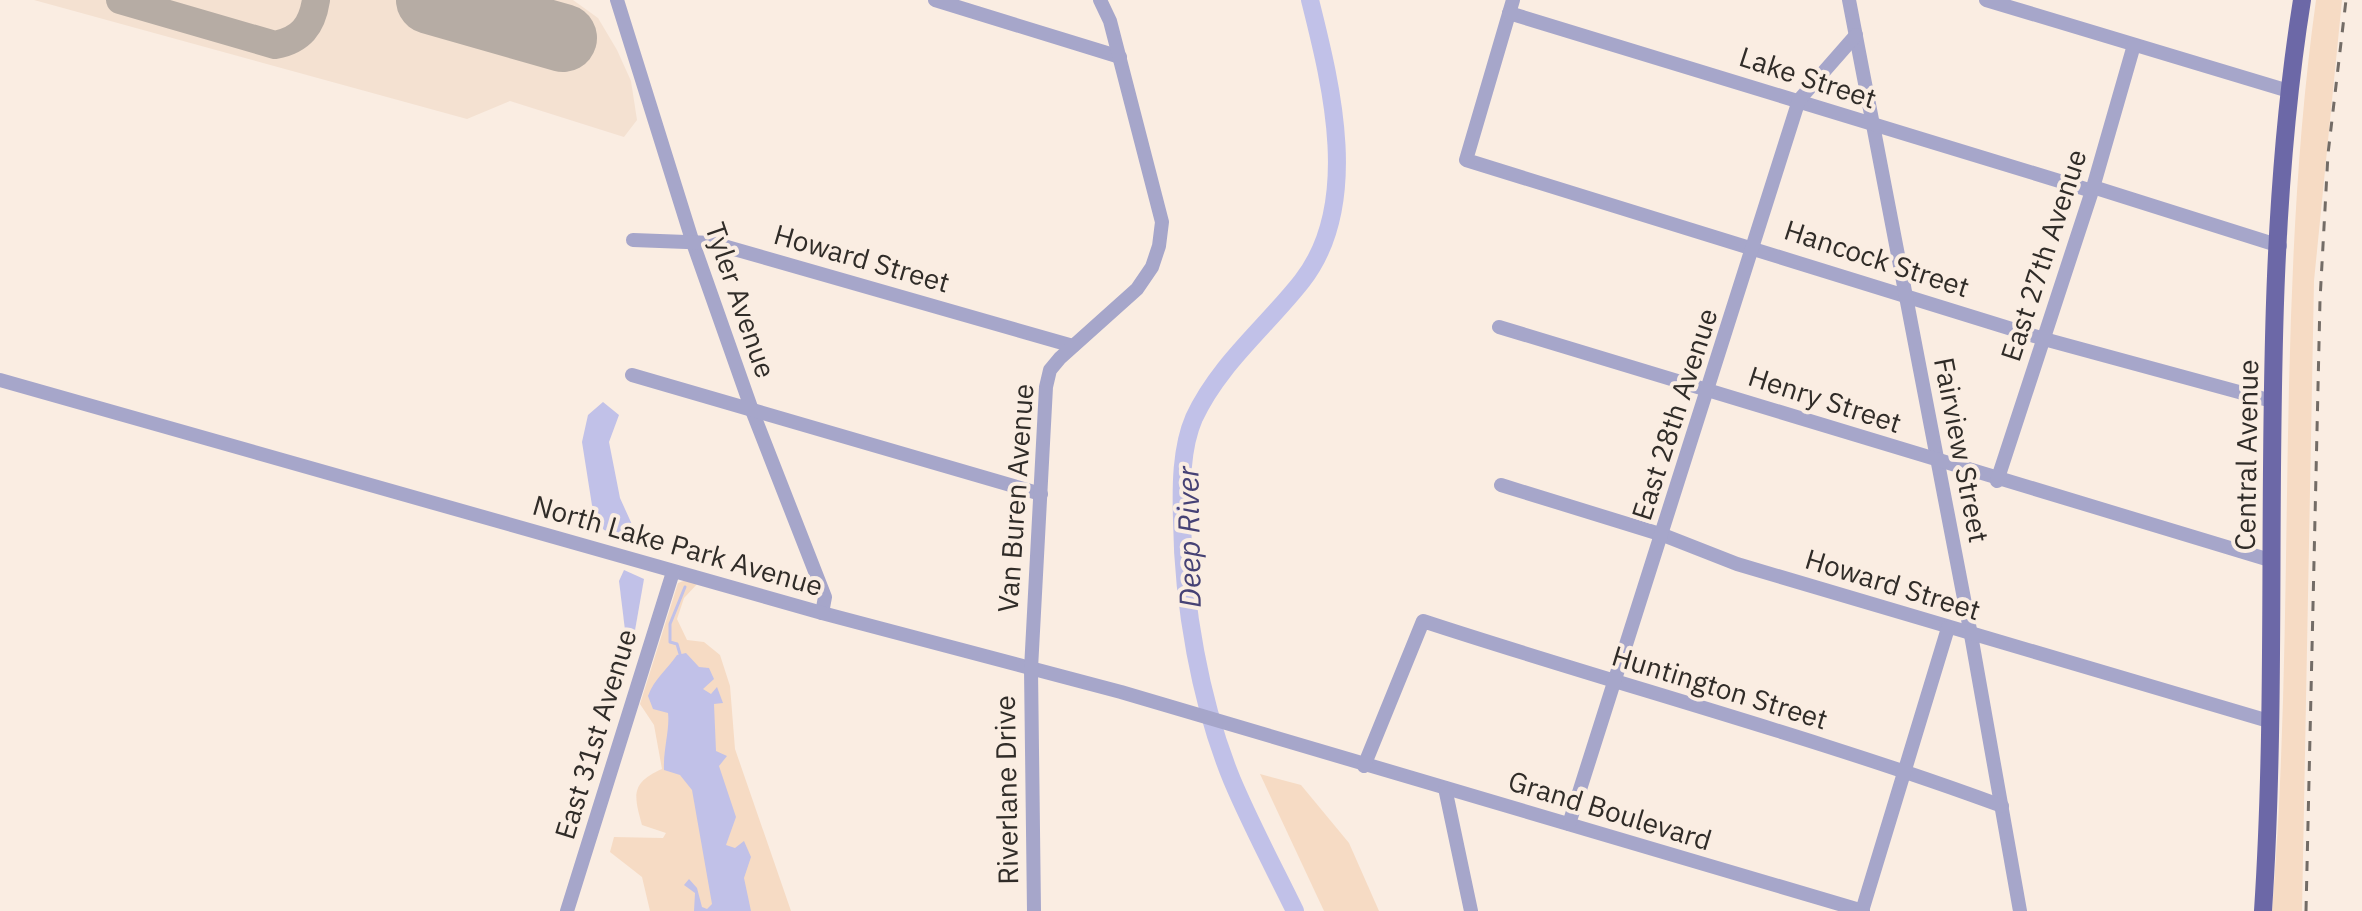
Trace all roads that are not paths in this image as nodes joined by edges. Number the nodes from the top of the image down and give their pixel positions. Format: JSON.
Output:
{"nodes":[{"id":1,"x":617,"y":0,"type":"edge"},
{"id":2,"x":935,"y":0,"type":"edge"},
{"id":3,"x":1100,"y":0,"type":"edge"},
{"id":4,"x":1849,"y":0,"type":"edge"},
{"id":5,"x":1986,"y":0,"type":"edge"},
{"id":6,"x":2302,"y":0,"type":"edge"},
{"id":7,"x":1511,"y":7,"type":"edge"},
{"id":8,"x":1856,"y":35,"type":"junction"},
{"id":9,"x":2134,"y":45,"type":"junction"},
{"id":10,"x":1120,"y":57,"type":"junction"},
{"id":11,"x":2289,"y":91,"type":"junction"},
{"id":12,"x":1799,"y":100,"type":"junction"},
{"id":13,"x":1875,"y":126,"type":"junction"},
{"id":14,"x":2092,"y":189,"type":"junction"},
{"id":15,"x":633,"y":240,"type":"dead end"},
{"id":16,"x":693,"y":243,"type":"junction"},
{"id":17,"x":2280,"y":246,"type":"junction"},
{"id":18,"x":1754,"y":247,"type":"junction"},
{"id":19,"x":1904,"y":294,"type":"junction"},
{"id":20,"x":1499,"y":327,"type":"dead end"},
{"id":21,"x":2044,"y":339,"type":"junction"},
{"id":22,"x":1073,"y":346,"type":"junction"},
{"id":23,"x":632,"y":375,"type":"dead end"},
{"id":24,"x":0,"y":380,"type":"edge"},
{"id":25,"x":1709,"y":389,"type":"junction"},
{"id":26,"x":2272,"y":401,"type":"junction"},
{"id":27,"x":753,"y":413,"type":"junction"},
{"id":28,"x":1938,"y":462,"type":"junction"},
{"id":29,"x":1997,"y":481,"type":"junction"},
{"id":30,"x":1501,"y":485,"type":"dead end"},
{"id":31,"x":1041,"y":494,"type":"junction"},
{"id":32,"x":1663,"y":535,"type":"junction"},
{"id":33,"x":2273,"y":561,"type":"junction"},
{"id":34,"x":673,"y":572,"type":"junction"},
{"id":35,"x":822,"y":613,"type":"junction"},
{"id":36,"x":1948,"y":628,"type":"junction"},
{"id":37,"x":1971,"y":635,"type":"junction"},
{"id":38,"x":1031,"y":669,"type":"junction"},
{"id":39,"x":1615,"y":684,"type":"junction"},
{"id":40,"x":2272,"y":722,"type":"junction"},
{"id":41,"x":1343,"y":757,"type":"joint"},
{"id":42,"x":1364,"y":766,"type":"junction"},
{"id":43,"x":1905,"y":770,"type":"junction"},
{"id":44,"x":1445,"y":788,"type":"junction"},
{"id":45,"x":2002,"y":806,"type":"junction"},
{"id":46,"x":1569,"y":824,"type":"junction"},
{"id":47,"x":567,"y":911,"type":"edge"},
{"id":48,"x":1034,"y":911,"type":"edge"},
{"id":49,"x":1471,"y":911,"type":"edge"},
{"id":50,"x":1862,"y":911,"type":"edge"},
{"id":51,"x":2020,"y":911,"type":"edge"},
{"id":52,"x":2263,"y":911,"type":"edge"}],
"edges":[{"from":1,"to":16,"type":"street","name":"Tyler Avenue"},
{"from":2,"to":10,"type":"street"},
{"from":3,"to":10,"type":"street","name":"Van Buren Avenue"},
{"from":4,"to":8,"type":"street","name":"Fairview Street"},
{"from":5,"to":9,"type":"street"},
{"from":6,"to":11,"type":"main road","name":"Central Avenue"},
{"from":7,"to":12,"type":"street","name":"Lake Street"},
{"from":7,"to":18,"type":"street","name":"Hancock Street"},
{"from":8,"to":12,"type":"street","name":"East 28th Avenue"},
{"from":8,"to":13,"type":"street","name":"Fairview Street"},
{"from":9,"to":11,"type":"street"},
{"from":9,"to":14,"type":"street","name":"East 27th Avenue"},
{"from":10,"to":22,"type":"street","name":"Van Buren Avenue"},
{"from":11,"to":17,"type":"main road","name":"Central Avenue"},
{"from":12,"to":13,"type":"street","name":"Lake Street"},
{"from":12,"to":18,"type":"street","name":"East 28th Avenue"},
{"from":13,"to":14,"type":"street","name":"Lake Street"},
{"from":13,"to":19,"type":"street","name":"Fairview Street"},
{"from":14,"to":17,"type":"street","name":"Lake Street"},
{"from":14,"to":21,"type":"street","name":"East 27th Avenue"},
{"from":15,"to":16,"type":"street","name":"Howard Street"},
{"from":16,"to":22,"type":"street","name":"Howard Street"},
{"from":16,"to":27,"type":"street","name":"Tyler Avenue"},
{"from":17,"to":26,"type":"main road","name":"Central Avenue"},
{"from":18,"to":19,"type":"street","name":"Hancock Street"},
{"from":18,"to":25,"type":"street","name":"East 28th Avenue"},
{"from":19,"to":21,"type":"street","name":"Hancock Street"},
{"from":19,"to":28,"type":"street","name":"Fairview Street"},
{"from":20,"to":25,"type":"street","name":"Henry Street"},
{"from":21,"to":26,"type":"street","name":"Hancock Street"},
{"from":21,"to":29,"type":"street","name":"East 27th Avenue"},
{"from":22,"to":31,"type":"street","name":"Van Buren Avenue"},
{"from":23,"to":27,"type":"street"},
{"from":24,"to":34,"type":"street","name":"North Lake Park Avenue"},
{"from":25,"to":28,"type":"street","name":"Henry Street"},
{"from":25,"to":32,"type":"street","name":"East 28th Avenue"},
{"from":26,"to":33,"type":"main road","name":"Central Avenue"},
{"from":27,"to":31,"type":"street"},
{"from":27,"to":35,"type":"street","name":"Tyler Avenue"},
{"from":28,"to":29,"type":"street","name":"Henry Street"},
{"from":28,"to":37,"type":"street","name":"Fairview Street"},
{"from":29,"to":33,"type":"street","name":"Henry Street"},
{"from":30,"to":32,"type":"street","name":"Howard Street"},
{"from":31,"to":38,"type":"street","name":"Van Buren Avenue"},
{"from":32,"to":36,"type":"street","name":"Howard Street"},
{"from":32,"to":39,"type":"street","name":"East 28th Avenue"},
{"from":33,"to":40,"type":"main road","name":"Central Avenue"},
{"from":34,"to":35,"type":"street","name":"North Lake Park Avenue"},
{"from":34,"to":47,"type":"street","name":"East 31st Avenue"},
{"from":35,"to":38,"type":"street","name":"North Lake Park Avenue"},
{"from":36,"to":37,"type":"street","name":"Howard Street"},
{"from":36,"to":43,"type":"street"},
{"from":37,"to":40,"type":"street","name":"Howard Street"},
{"from":37,"to":45,"type":"street","name":"Fairview Street"},
{"from":38,"to":41,"type":"street","name":"North Lake Park Avenue"},
{"from":38,"to":48,"type":"street","name":"Riverlane Drive"},
{"from":39,"to":42,"type":"street","name":"Huntington Street"},
{"from":39,"to":43,"type":"street","name":"Huntington Street"},
{"from":39,"to":46,"type":"street","name":"East 28th Avenue"},
{"from":40,"to":52,"type":"main road","name":"Central Avenue"},
{"from":41,"to":42,"type":"street","name":"Grand Boulevard"},
{"from":42,"to":44,"type":"street","name":"Grand Boulevard"},
{"from":43,"to":45,"type":"street","name":"Huntington Street"},
{"from":43,"to":50,"type":"street"},
{"from":44,"to":46,"type":"street","name":"Grand Boulevard"},
{"from":44,"to":49,"type":"street"},
{"from":45,"to":51,"type":"street","name":"Fairview Street"},
{"from":46,"to":50,"type":"street","name":"Grand Boulevard"}]}
